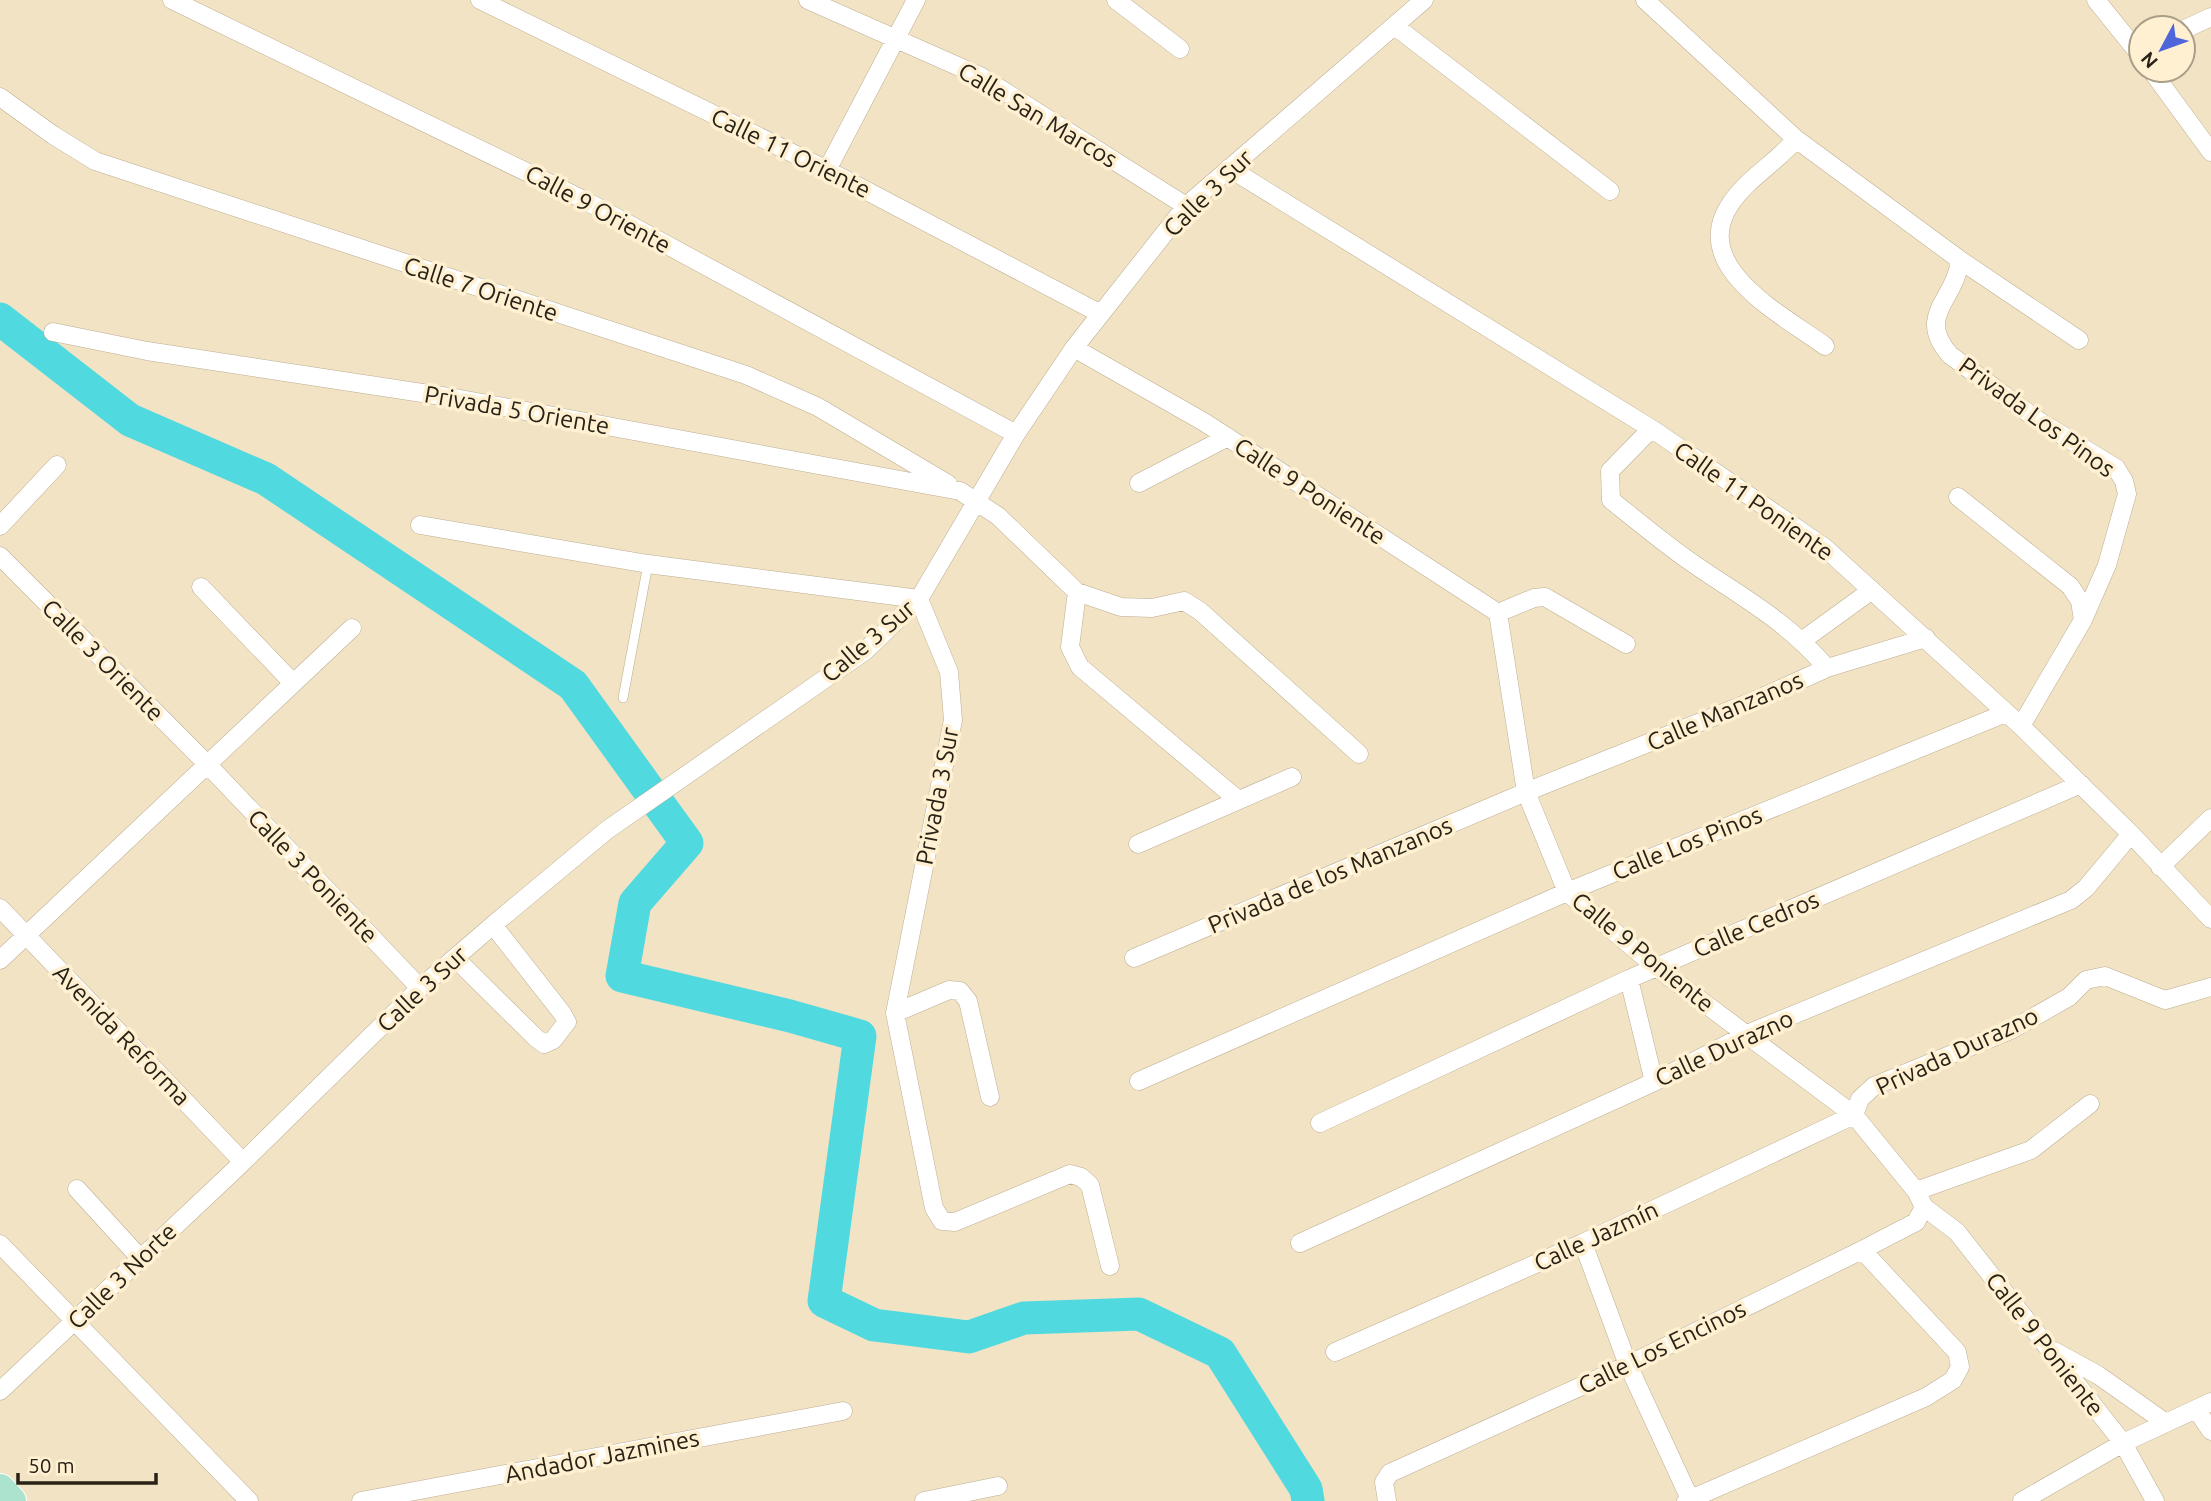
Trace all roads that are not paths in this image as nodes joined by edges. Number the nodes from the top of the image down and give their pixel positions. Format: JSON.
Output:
{"nodes":[{"id":1,"x":172,"y":0,"type":"edge"},
{"id":2,"x":480,"y":0,"type":"edge"},
{"id":3,"x":808,"y":0,"type":"edge"},
{"id":4,"x":916,"y":0,"type":"edge"},
{"id":5,"x":1116,"y":0,"type":"edge"},
{"id":6,"x":1424,"y":0,"type":"edge"},
{"id":7,"x":1644,"y":0,"type":"edge"},
{"id":8,"x":2096,"y":0,"type":"edge"},
{"id":9,"x":1396,"y":27,"type":"junction"},
{"id":10,"x":2127,"y":38,"type":"edge"},
{"id":11,"x":896,"y":40,"type":"junction"},
{"id":12,"x":1180,"y":49,"type":"dead end"},
{"id":13,"x":2161,"y":84,"type":"edge"},
{"id":14,"x":0,"y":97,"type":"edge"},
{"id":15,"x":1796,"y":139,"type":"junction"},
{"id":16,"x":2211,"y":152,"type":"edge"},
{"id":17,"x":1229,"y":168,"type":"junction"},
{"id":18,"x":827,"y":170,"type":"junction"},
{"id":19,"x":1610,"y":191,"type":"dead end"},
{"id":20,"x":1186,"y":206,"type":"junction"},
{"id":21,"x":1960,"y":260,"type":"junction"},
{"id":22,"x":1099,"y":313,"type":"junction"},
{"id":23,"x":53,"y":332,"type":"dead end"},
{"id":24,"x":2079,"y":340,"type":"dead end"},
{"id":25,"x":1825,"y":346,"type":"dead end"},
{"id":26,"x":1074,"y":348,"type":"junction"},
{"id":27,"x":1651,"y":429,"type":"junction"},
{"id":28,"x":1017,"y":434,"type":"junction"},
{"id":29,"x":1228,"y":437,"type":"junction"},
{"id":30,"x":57,"y":465,"type":"dead end"},
{"id":31,"x":1139,"y":483,"type":"dead end"},
{"id":32,"x":960,"y":491,"type":"junction"},
{"id":33,"x":1958,"y":497,"type":"dead end"},
{"id":34,"x":977,"y":501,"type":"junction"},
{"id":35,"x":420,"y":525,"type":"dead end"},
{"id":36,"x":0,"y":526,"type":"edge"},
{"id":37,"x":0,"y":556,"type":"edge"},
{"id":38,"x":648,"y":564,"type":"junction"},
{"id":39,"x":201,"y":587,"type":"dead end"},
{"id":40,"x":1872,"y":590,"type":"junction"},
{"id":41,"x":1077,"y":592,"type":"junction"},
{"id":42,"x":919,"y":599,"type":"junction"},
{"id":43,"x":1498,"y":613,"type":"junction"},
{"id":44,"x":2083,"y":620,"type":"junction"},
{"id":45,"x":352,"y":628,"type":"dead end"},
{"id":46,"x":1926,"y":638,"type":"junction"},
{"id":47,"x":1803,"y":639,"type":"junction"},
{"id":48,"x":1626,"y":644,"type":"dead end"},
{"id":49,"x":1828,"y":667,"type":"junction"},
{"id":50,"x":293,"y":684,"type":"junction"},
{"id":51,"x":623,"y":698,"type":"dead end"},
{"id":52,"x":2006,"y":713,"type":"junction"},
{"id":53,"x":2021,"y":726,"type":"junction"},
{"id":54,"x":1359,"y":754,"type":"dead end"},
{"id":55,"x":206,"y":764,"type":"junction"},
{"id":56,"x":1292,"y":776,"type":"dead end"},
{"id":57,"x":2081,"y":785,"type":"junction"},
{"id":58,"x":1526,"y":792,"type":"junction"},
{"id":59,"x":1237,"y":799,"type":"junction"},
{"id":60,"x":2211,"y":818,"type":"edge"},
{"id":61,"x":2131,"y":834,"type":"junction"},
{"id":62,"x":1138,"y":844,"type":"dead end"},
{"id":63,"x":2160,"y":867,"type":"junction"},
{"id":64,"x":1567,"y":892,"type":"junction"},
{"id":65,"x":0,"y":908,"type":"edge"},
{"id":66,"x":2211,"y":919,"type":"edge"},
{"id":67,"x":492,"y":925,"type":"junction"},
{"id":68,"x":25,"y":935,"type":"junction"},
{"id":69,"x":455,"y":958,"type":"junction"},
{"id":70,"x":1134,"y":958,"type":"dead end"},
{"id":71,"x":0,"y":960,"type":"edge"},
{"id":72,"x":1656,"y":967,"type":"junction"},
{"id":73,"x":1629,"y":979,"type":"junction"},
{"id":74,"x":2211,"y":987,"type":"edge"},
{"id":75,"x":420,"y":988,"type":"junction"},
{"id":76,"x":895,"y":1013,"type":"junction"},
{"id":77,"x":1747,"y":1034,"type":"junction"},
{"id":78,"x":1139,"y":1080,"type":"dead end"},
{"id":79,"x":1654,"y":1082,"type":"junction"},
{"id":80,"x":990,"y":1097,"type":"dead end"},
{"id":81,"x":2090,"y":1104,"type":"dead end"},
{"id":82,"x":1854,"y":1115,"type":"junction"},
{"id":83,"x":1320,"y":1123,"type":"dead end"},
{"id":84,"x":243,"y":1161,"type":"junction"},
{"id":85,"x":77,"y":1189,"type":"dead end"},
{"id":86,"x":1916,"y":1191,"type":"junction"},
{"id":87,"x":1924,"y":1208,"type":"junction"},
{"id":88,"x":1300,"y":1243,"type":"dead end"},
{"id":89,"x":1583,"y":1243,"type":"junction"},
{"id":90,"x":0,"y":1244,"type":"edge"},
{"id":91,"x":1862,"y":1250,"type":"junction"},
{"id":92,"x":140,"y":1258,"type":"junction"},
{"id":93,"x":1110,"y":1266,"type":"dead end"},
{"id":94,"x":74,"y":1322,"type":"junction"},
{"id":95,"x":2048,"y":1348,"type":"junction"},
{"id":96,"x":1335,"y":1352,"type":"dead end"},
{"id":97,"x":1629,"y":1365,"type":"junction"},
{"id":98,"x":0,"y":1391,"type":"edge"},
{"id":99,"x":2204,"y":1406,"type":"edge"},
{"id":100,"x":844,"y":1411,"type":"dead end"},
{"id":101,"x":2166,"y":1423,"type":"junction"},
{"id":102,"x":2211,"y":1431,"type":"edge"},
{"id":103,"x":2123,"y":1443,"type":"junction"},
{"id":104,"x":998,"y":1486,"type":"dead end"},
{"id":105,"x":0,"y":1489,"type":"edge"},
{"id":106,"x":1688,"y":1500,"type":"edge"},
{"id":107,"x":11,"y":1501,"type":"edge"},
{"id":108,"x":249,"y":1501,"type":"edge"},
{"id":109,"x":361,"y":1501,"type":"edge"},
{"id":110,"x":923,"y":1501,"type":"edge"},
{"id":111,"x":1387,"y":1501,"type":"edge"},
{"id":112,"x":2022,"y":1501,"type":"edge"},
{"id":113,"x":2155,"y":1501,"type":"edge"}],
"edges":[{"from":1,"to":28,"type":"street","name":"Calle 9 Oriente"},
{"from":2,"to":18,"type":"street","name":"Calle 11 Oriente"},
{"from":3,"to":11,"type":"street","name":"Calle San Marcos"},
{"from":4,"to":11,"type":"street"},
{"from":5,"to":12,"type":"street"},
{"from":6,"to":9,"type":"street","name":"Calle 3 Sur"},
{"from":7,"to":15,"type":"street"},
{"from":8,"to":10,"type":"street"},
{"from":9,"to":17,"type":"street","name":"Calle 3 Sur"},
{"from":9,"to":19,"type":"street"},
{"from":11,"to":18,"type":"street"},
{"from":11,"to":20,"type":"street","name":"Calle San Marcos"},
{"from":13,"to":16,"type":"street"},
{"from":14,"to":32,"type":"street","name":"Calle 7 Oriente"},
{"from":15,"to":21,"type":"street"},
{"from":15,"to":25,"type":"street"},
{"from":17,"to":20,"type":"street","name":"Calle 3 Sur"},
{"from":17,"to":27,"type":"street","name":"Calle 11 Poniente"},
{"from":18,"to":22,"type":"street","name":"Calle 11 Oriente"},
{"from":20,"to":22,"type":"street","name":"Calle 3 Sur"},
{"from":21,"to":24,"type":"street"},
{"from":21,"to":44,"type":"street","name":"Privada Los Pinos"},
{"from":22,"to":26,"type":"street","name":"Calle 3 Sur"},
{"from":23,"to":32,"type":"street","name":"Privada 5 Oriente"},
{"from":26,"to":28,"type":"street","name":"Calle 3 Sur"},
{"from":26,"to":29,"type":"street","name":"Calle 9 Poniente"},
{"from":27,"to":40,"type":"street","name":"Calle 11 Poniente"},
{"from":27,"to":47,"type":"street"},
{"from":28,"to":34,"type":"street","name":"Calle 3 Sur"},
{"from":29,"to":31,"type":"street"},
{"from":29,"to":43,"type":"street","name":"Calle 9 Poniente"},
{"from":30,"to":36,"type":"street"},
{"from":32,"to":34,"type":"street","name":"Privada 5 Oriente"},
{"from":33,"to":44,"type":"street"},
{"from":34,"to":41,"type":"street","name":"Privada 5 Oriente"},
{"from":34,"to":42,"type":"street","name":"Calle 3 Sur"},
{"from":35,"to":38,"type":"street"},
{"from":37,"to":55,"type":"street","name":"Calle 3 Oriente"},
{"from":38,"to":42,"type":"street"},
{"from":38,"to":51,"type":"lane"},
{"from":39,"to":50,"type":"street"},
{"from":40,"to":46,"type":"street","name":"Calle 11 Poniente"},
{"from":40,"to":47,"type":"street"},
{"from":41,"to":54,"type":"street"},
{"from":41,"to":59,"type":"street"},
{"from":42,"to":67,"type":"street","name":"Calle 3 Sur"},
{"from":42,"to":76,"type":"street","name":"Privada 3 Sur"},
{"from":43,"to":48,"type":"street"},
{"from":43,"to":58,"type":"street","name":"Calle 9 Poniente"},
{"from":44,"to":53,"type":"street","name":"Privada Los Pinos"},
{"from":45,"to":50,"type":"street"},
{"from":46,"to":49,"type":"street","name":"Calle Manzanos"},
{"from":46,"to":52,"type":"street","name":"Calle 11 Poniente"},
{"from":47,"to":49,"type":"street"},
{"from":49,"to":58,"type":"street","name":"Calle Manzanos"},
{"from":50,"to":55,"type":"street"},
{"from":52,"to":53,"type":"street","name":"Calle 11 Poniente"},
{"from":52,"to":64,"type":"street","name":"Calle Los Pinos"},
{"from":53,"to":57,"type":"street","name":"Calle 11 Poniente"},
{"from":55,"to":68,"type":"street"},
{"from":55,"to":75,"type":"street","name":"Calle 3 Poniente"},
{"from":56,"to":59,"type":"street"},
{"from":57,"to":61,"type":"street","name":"Calle 11 Poniente"},
{"from":57,"to":72,"type":"street","name":"Calle Cedros"},
{"from":58,"to":64,"type":"street","name":"Calle 9 Poniente"},
{"from":58,"to":70,"type":"street","name":"Privada de los Manzanos"},
{"from":59,"to":62,"type":"street"},
{"from":60,"to":63,"type":"street"},
{"from":61,"to":63,"type":"street","name":"Calle 11 Poniente"},
{"from":61,"to":77,"type":"street","name":"Calle Durazno"},
{"from":63,"to":66,"type":"street","name":"Calle 11 Poniente"},
{"from":64,"to":72,"type":"street","name":"Calle 9 Poniente"},
{"from":64,"to":78,"type":"street","name":"Calle Los Pinos"},
{"from":65,"to":68,"type":"street","name":"Avenida Reforma"},
{"from":67,"to":69,"type":"street","name":"Calle 3 Sur"},
{"from":67,"to":69,"type":"street"},
{"from":68,"to":71,"type":"street"},
{"from":68,"to":84,"type":"street","name":"Avenida Reforma"},
{"from":69,"to":75,"type":"street","name":"Calle 3 Sur"},
{"from":72,"to":73,"type":"street","name":"Calle Cedros"},
{"from":72,"to":77,"type":"street","name":"Calle 9 Poniente"},
{"from":73,"to":79,"type":"street"},
{"from":73,"to":83,"type":"street","name":"Calle Cedros"},
{"from":74,"to":82,"type":"street","name":"Privada Durazno"},
{"from":75,"to":84,"type":"street","name":"Calle 3 Sur"},
{"from":76,"to":80,"type":"street"},
{"from":76,"to":93,"type":"street","name":"Privada 3 Sur"},
{"from":77,"to":79,"type":"street","name":"Calle Durazno"},
{"from":77,"to":82,"type":"street","name":"Calle 9 Poniente"},
{"from":79,"to":88,"type":"street","name":"Calle Durazno"},
{"from":81,"to":86,"type":"street"},
{"from":82,"to":86,"type":"street","name":"Calle 9 Poniente"},
{"from":82,"to":89,"type":"street","name":"Calle Jazmín"},
{"from":84,"to":92,"type":"street","name":"Calle 3 Norte"},
{"from":85,"to":92,"type":"street"},
{"from":86,"to":87,"type":"street","name":"Calle 9 Poniente"},
{"from":87,"to":91,"type":"street","name":"Calle Los Encinos"},
{"from":87,"to":95,"type":"street","name":"Calle 9 Poniente"},
{"from":89,"to":96,"type":"street","name":"Calle Jazmín"},
{"from":89,"to":97,"type":"street"},
{"from":90,"to":94,"type":"street"},
{"from":91,"to":97,"type":"street","name":"Calle Los Encinos"},
{"from":91,"to":106,"type":"street"},
{"from":92,"to":94,"type":"street","name":"Calle 3 Norte"},
{"from":94,"to":98,"type":"street","name":"Calle 3 Norte"},
{"from":94,"to":108,"type":"street"},
{"from":95,"to":101,"type":"street"},
{"from":95,"to":103,"type":"street","name":"Calle 9 Poniente"},
{"from":97,"to":106,"type":"street"},
{"from":97,"to":111,"type":"street","name":"Calle Los Encinos"},
{"from":99,"to":101,"type":"street"},
{"from":99,"to":102,"type":"street"},
{"from":100,"to":109,"type":"street","name":"Andador Jazmines"},
{"from":101,"to":103,"type":"street"},
{"from":103,"to":112,"type":"street"},
{"from":103,"to":113,"type":"street","name":"Calle 9 Poniente"},
{"from":104,"to":110,"type":"street"},
{"from":105,"to":107,"type":"main road"}]}
